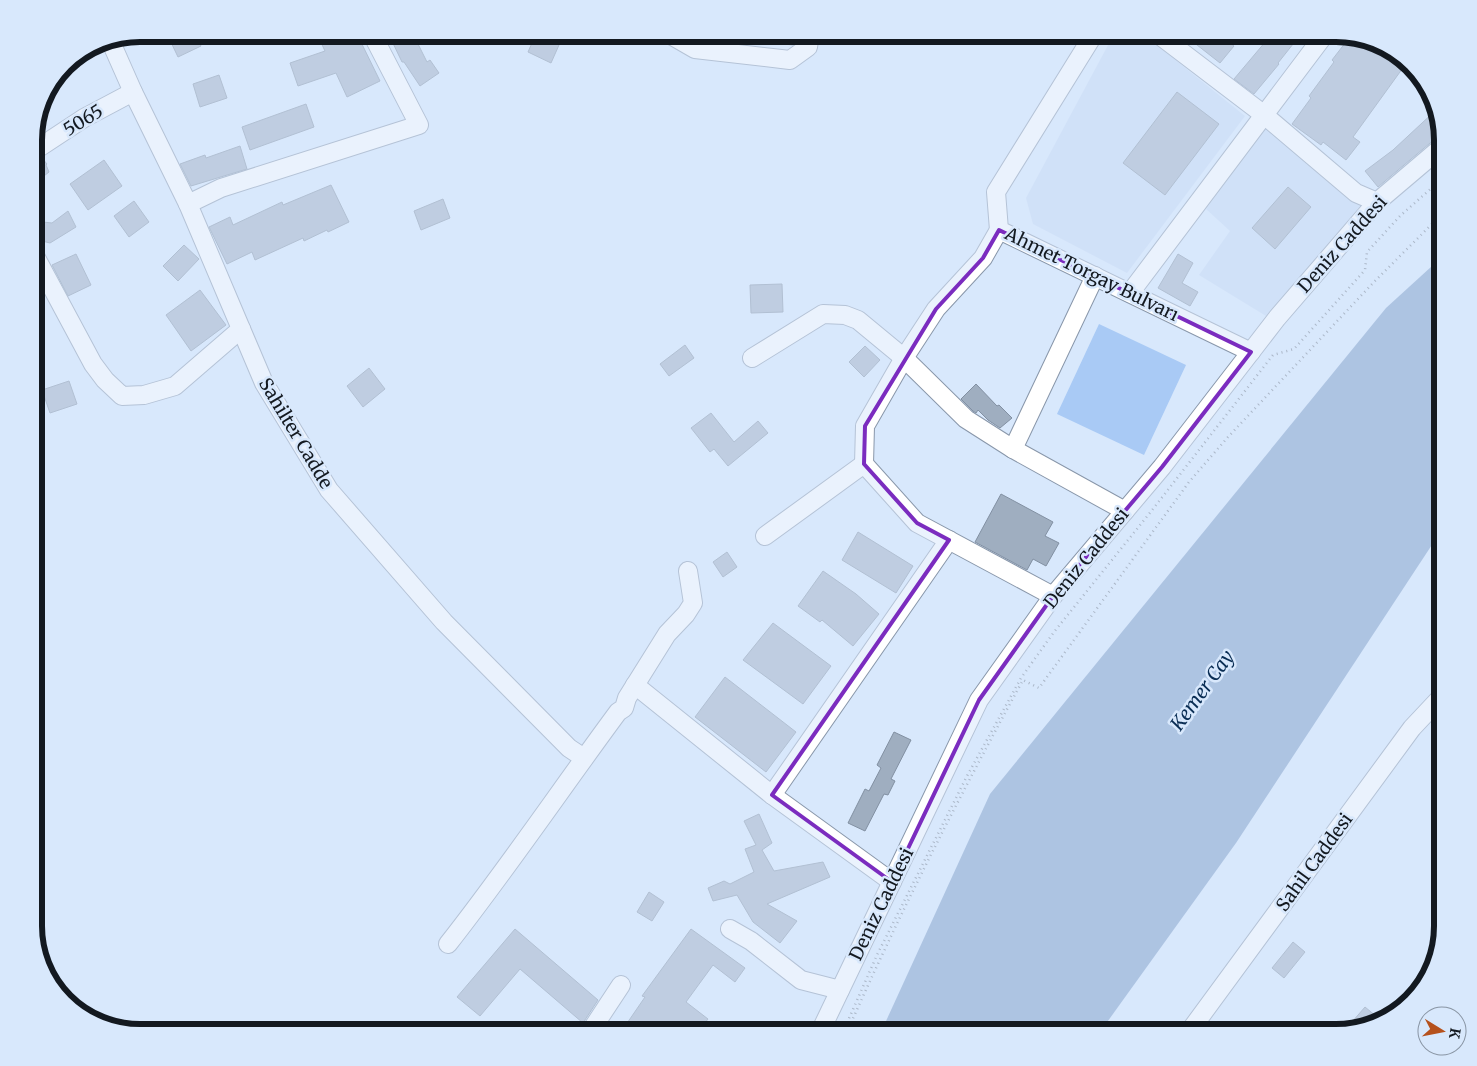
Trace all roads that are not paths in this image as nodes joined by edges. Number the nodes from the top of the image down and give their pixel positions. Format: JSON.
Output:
{"nodes":[{"id":1,"x":809,"y":42,"type":"edge"},
{"id":2,"x":1089,"y":42,"type":"edge"},
{"id":3,"x":1169,"y":42,"type":"edge"},
{"id":4,"x":1318,"y":42,"type":"edge"},
{"id":5,"x":377,"y":43,"type":"edge"},
{"id":6,"x":687,"y":43,"type":"edge"},
{"id":7,"x":113,"y":47,"type":"edge"},
{"id":8,"x":133,"y":92,"type":"junction"},
{"id":9,"x":1263,"y":114,"type":"junction"},
{"id":10,"x":43,"y":145,"type":"edge"},
{"id":11,"x":1434,"y":154,"type":"edge"},
{"id":12,"x":1377,"y":202,"type":"junction"},
{"id":13,"x":188,"y":204,"type":"junction"},
{"id":14,"x":999,"y":230,"type":"junction"},
{"id":15,"x":43,"y":271,"type":"edge"},
{"id":16,"x":1096,"y":276,"type":"junction"},
{"id":17,"x":1130,"y":293,"type":"junction"},
{"id":18,"x":241,"y":329,"type":"junction"},
{"id":19,"x":1251,"y":352,"type":"junction"},
{"id":20,"x":752,"y":358,"type":"dead end"},
{"id":21,"x":904,"y":358,"type":"junction"},
{"id":22,"x":1013,"y":449,"type":"junction"},
{"id":23,"x":864,"y":464,"type":"junction"},
{"id":24,"x":1125,"y":511,"type":"junction"},
{"id":25,"x":765,"y":536,"type":"dead end"},
{"id":26,"x":949,"y":540,"type":"junction"},
{"id":27,"x":688,"y":571,"type":"dead end"},
{"id":28,"x":1053,"y":596,"type":"junction"},
{"id":29,"x":635,"y":685,"type":"junction"},
{"id":30,"x":1434,"y":705,"type":"edge"},
{"id":31,"x":584,"y":758,"type":"junction"},
{"id":32,"x":772,"y":795,"type":"junction"},
{"id":33,"x":892,"y":882,"type":"junction"},
{"id":34,"x":730,"y":929,"type":"dead end"},
{"id":35,"x":448,"y":944,"type":"dead end"},
{"id":36,"x":621,"y":985,"type":"dead end"},
{"id":37,"x":840,"y":990,"type":"junction"},
{"id":38,"x":595,"y":1024,"type":"edge"},
{"id":39,"x":824,"y":1024,"type":"edge"},
{"id":40,"x":1195,"y":1024,"type":"edge"}],
"edges":[{"from":1,"to":6,"type":"street"},
{"from":2,"to":14,"type":"street","name":"Ahmet Torgay Bulvarı"},
{"from":3,"to":9,"type":"street"},
{"from":4,"to":9,"type":"street"},
{"from":5,"to":13,"type":"street"},
{"from":7,"to":8,"type":"street","name":"Sahilter Cadde"},
{"from":8,"to":10,"type":"street","name":"5065"},
{"from":8,"to":13,"type":"street","name":"Sahilter Cadde"},
{"from":9,"to":12,"type":"street"},
{"from":9,"to":17,"type":"street"},
{"from":11,"to":12,"type":"street","name":"Deniz Caddesi"},
{"from":12,"to":19,"type":"street","name":"Deniz Caddesi"},
{"from":13,"to":18,"type":"street","name":"Sahilter Cadde"},
{"from":14,"to":16,"type":"street","name":"Ahmet Torgay Bulvarı"},
{"from":14,"to":21,"type":"street"},
{"from":15,"to":18,"type":"street"},
{"from":16,"to":17,"type":"street","name":"Ahmet Torgay Bulvarı"},
{"from":16,"to":22,"type":"street"},
{"from":17,"to":19,"type":"street","name":"Ahmet Torgay Bulvarı"},
{"from":18,"to":31,"type":"street","name":"Sahilter Cadde"},
{"from":19,"to":24,"type":"street","name":"Deniz Caddesi"},
{"from":20,"to":21,"type":"street"},
{"from":21,"to":22,"type":"street"},
{"from":21,"to":23,"type":"street"},
{"from":22,"to":24,"type":"street"},
{"from":23,"to":25,"type":"street"},
{"from":23,"to":26,"type":"street"},
{"from":24,"to":28,"type":"street","name":"Deniz Caddesi"},
{"from":26,"to":28,"type":"street"},
{"from":26,"to":32,"type":"street"},
{"from":27,"to":29,"type":"street"},
{"from":28,"to":33,"type":"street","name":"Deniz Caddesi"},
{"from":29,"to":31,"type":"street"},
{"from":29,"to":32,"type":"street"},
{"from":30,"to":40,"type":"street","name":"Sahil Caddesi"},
{"from":31,"to":35,"type":"street"},
{"from":32,"to":33,"type":"street"},
{"from":33,"to":37,"type":"street","name":"Deniz Caddesi"},
{"from":34,"to":37,"type":"street"},
{"from":36,"to":38,"type":"street"},
{"from":37,"to":39,"type":"street","name":"Deniz Caddesi"}]}
